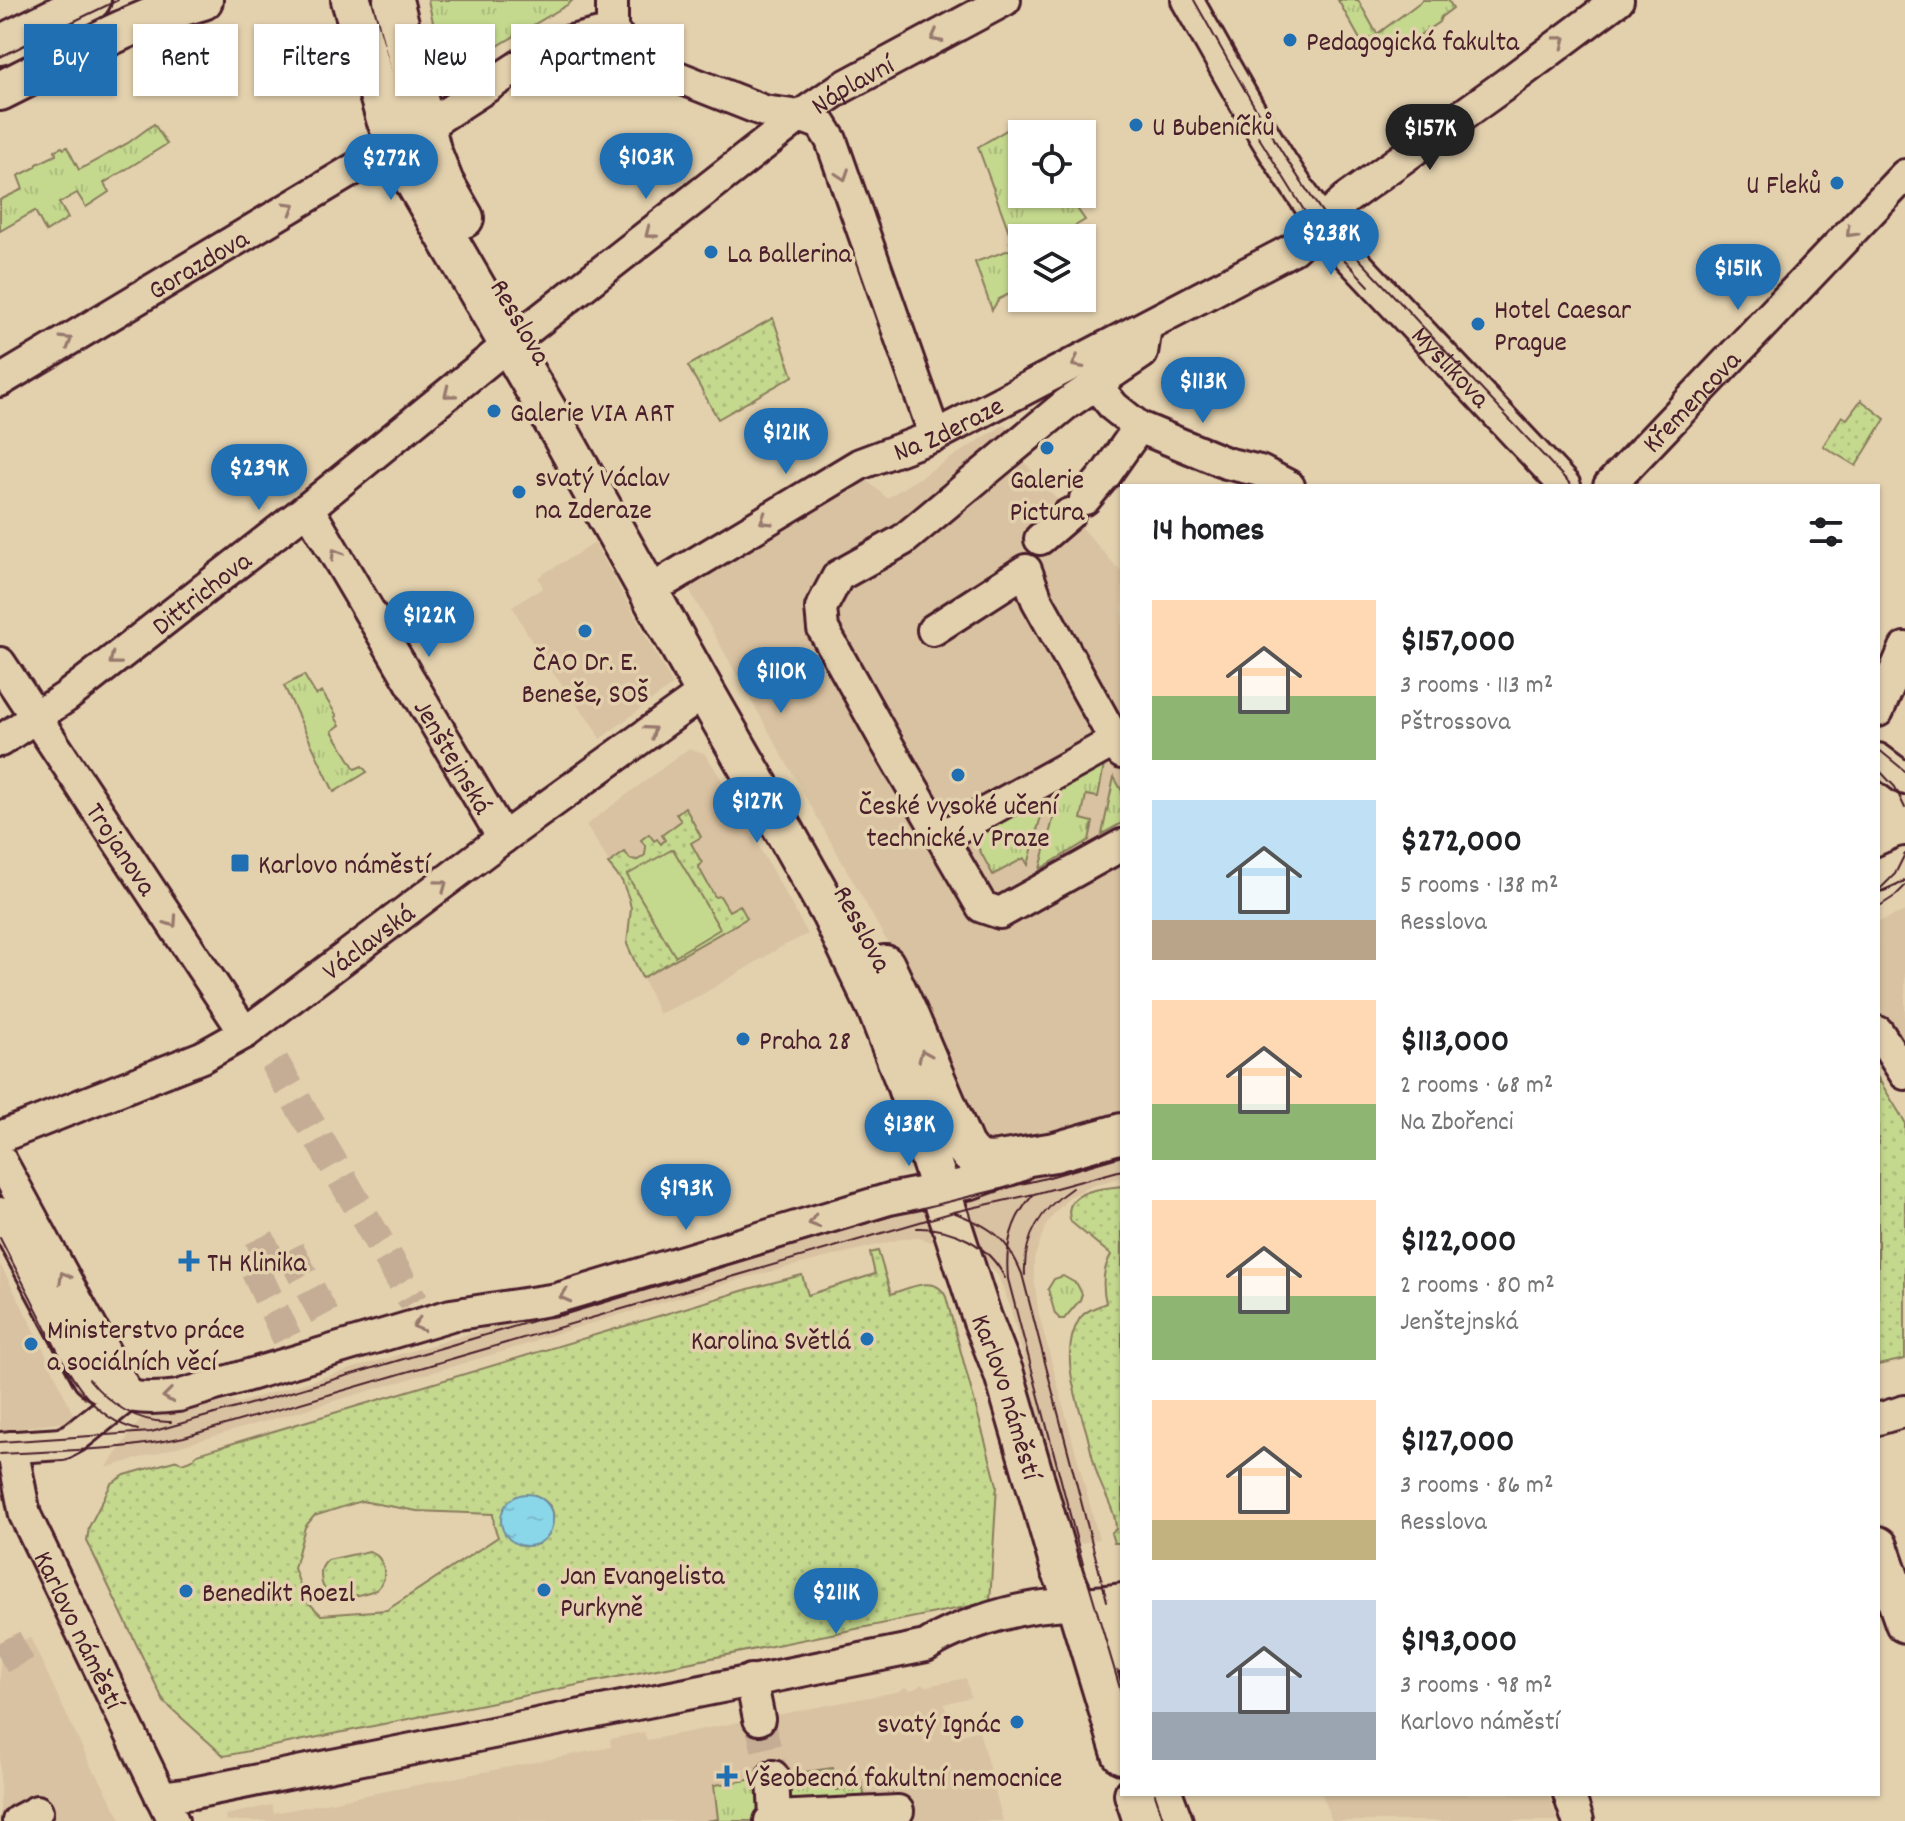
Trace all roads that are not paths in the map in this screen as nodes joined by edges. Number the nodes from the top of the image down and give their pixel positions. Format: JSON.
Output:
{"nodes":[{"id":1,"x":91,"y":0,"type":"edge"},
{"id":2,"x":152,"y":0,"type":"edge"},
{"id":3,"x":203,"y":0,"type":"edge"},
{"id":4,"x":351,"y":0,"type":"edge"},
{"id":5,"x":393,"y":0,"type":"edge"},
{"id":6,"x":612,"y":0,"type":"edge"},
{"id":7,"x":1005,"y":0,"type":"edge"},
{"id":8,"x":1187,"y":0,"type":"edge"},
{"id":9,"x":1606,"y":3,"type":"edge"},
{"id":10,"x":105,"y":24,"type":"edge"},
{"id":11,"x":612,"y":24,"type":"edge"},
{"id":12,"x":117,"y":30,"type":"edge"},
{"id":13,"x":0,"y":45,"type":"edge"},
{"id":14,"x":24,"y":64,"type":"edge"},
{"id":15,"x":511,"y":71,"type":"edge"},
{"id":16,"x":0,"y":72,"type":"edge"},
{"id":17,"x":24,"y":76,"type":"edge"},
{"id":18,"x":684,"y":79,"type":"edge"},
{"id":19,"x":0,"y":91,"type":"edge"},
{"id":20,"x":800,"y":116,"type":"junction"},
{"id":21,"x":410,"y":136,"type":"junction"},
{"id":22,"x":1905,"y":175,"type":"edge"},
{"id":23,"x":1320,"y":222,"type":"junction"},
{"id":24,"x":1146,"y":327,"type":"junction"},
{"id":25,"x":518,"y":337,"type":"junction"},
{"id":26,"x":0,"y":381,"type":"edge"},
{"id":27,"x":1096,"y":385,"type":"junction"},
{"id":28,"x":1139,"y":427,"type":"junction"},
{"id":29,"x":935,"y":436,"type":"junction"},
{"id":30,"x":1285,"y":484,"type":"edge"},
{"id":31,"x":1563,"y":484,"type":"edge"},
{"id":32,"x":1611,"y":484,"type":"edge"},
{"id":33,"x":308,"y":508,"type":"junction"},
{"id":34,"x":1040,"y":539,"type":"dead end"},
{"id":35,"x":669,"y":579,"type":"junction"},
{"id":36,"x":933,"y":630,"type":"dead end"},
{"id":37,"x":1905,"y":648,"type":"edge"},
{"id":38,"x":0,"y":663,"type":"edge"},
{"id":39,"x":705,"y":692,"type":"junction"},
{"id":40,"x":1880,"y":706,"type":"edge"},
{"id":41,"x":36,"y":717,"type":"junction"},
{"id":42,"x":0,"y":741,"type":"edge"},
{"id":43,"x":1118,"y":747,"type":"edge"},
{"id":44,"x":941,"y":837,"type":"junction"},
{"id":45,"x":503,"y":838,"type":"junction"},
{"id":46,"x":1120,"y":846,"type":"edge"},
{"id":47,"x":245,"y":1033,"type":"junction"},
{"id":48,"x":1880,"y":1035,"type":"edge"},
{"id":49,"x":1905,"y":1074,"type":"edge"},
{"id":50,"x":1120,"y":1134,"type":"edge"},
{"id":51,"x":0,"y":1137,"type":"edge"},
{"id":52,"x":1055,"y":1152,"type":"junction"},
{"id":53,"x":0,"y":1159,"type":"edge"},
{"id":54,"x":940,"y":1189,"type":"junction"},
{"id":55,"x":0,"y":1213,"type":"edge"},
{"id":56,"x":128,"y":1395,"type":"junction"},
{"id":57,"x":1905,"y":1411,"type":"edge"},
{"id":58,"x":1880,"y":1418,"type":"edge"},
{"id":59,"x":6,"y":1447,"type":"edge"},
{"id":60,"x":1880,"y":1552,"type":"edge"},
{"id":61,"x":1102,"y":1601,"type":"edge"},
{"id":62,"x":1905,"y":1623,"type":"edge"},
{"id":63,"x":1120,"y":1650,"type":"edge"},
{"id":64,"x":751,"y":1680,"type":"junction"},
{"id":65,"x":759,"y":1719,"type":"tunnel mouth"},
{"id":66,"x":1120,"y":1739,"type":"edge"},
{"id":67,"x":773,"y":1776,"type":"tunnel mouth"},
{"id":68,"x":1135,"y":1796,"type":"edge"},
{"id":69,"x":1168,"y":1796,"type":"edge"},
{"id":70,"x":1570,"y":1796,"type":"edge"},
{"id":71,"x":167,"y":1809,"type":"edge"},
{"id":72,"x":898,"y":1811,"type":"dead end"},
{"id":73,"x":772,"y":1819,"type":"edge"},
{"id":74,"x":1143,"y":1821,"type":"edge"},
{"id":75,"x":1177,"y":1821,"type":"edge"},
{"id":76,"x":1578,"y":1821,"type":"edge"}],
"edges":[{"from":1,"to":13,"type":"main road"},
{"from":2,"to":10,"type":"street"},
{"from":3,"to":12,"type":"main road"},
{"from":4,"to":21,"type":"main road"},
{"from":5,"to":21,"type":"main road"},
{"from":6,"to":11,"type":"street"},
{"from":7,"to":20,"type":"street","name":"Náplavní","one_way":true},
{"from":8,"to":23,"type":"street","name":"Myslíkova"},
{"from":23,"to":9,"type":"street","name":"Na Zderaze","one_way":true},
{"from":14,"to":16,"type":"street"},
{"from":15,"to":21,"type":"street","name":"Gorazdova"},
{"from":17,"to":19,"type":"main road"},
{"from":18,"to":20,"type":"street","name":"Náplavní"},
{"from":20,"to":25,"type":"street","name":"Dittrichova","one_way":true},
{"from":20,"to":29,"type":"street","one_way":true},
{"from":21,"to":25,"type":"main road","name":"Resslova"},
{"from":26,"to":21,"type":"street","name":"Gorazdova","one_way":true},
{"from":22,"to":32,"type":"street","name":"Křemencova","one_way":true},
{"from":23,"to":24,"type":"street","name":"Na Zderaze"},
{"from":23,"to":31,"type":"street","name":"Myslíkova"},
{"from":24,"to":27,"type":"street","name":"Na Zderaze"},
{"from":24,"to":29,"type":"street","name":"Na Zderaze","one_way":true},
{"from":25,"to":33,"type":"street","name":"Dittrichova","one_way":true},
{"from":25,"to":35,"type":"main road","name":"Resslova"},
{"from":25,"to":39,"type":"main road","name":"Resslova"},
{"from":27,"to":28,"type":"street"},
{"from":27,"to":44,"type":"street","name":"Na Zderaze"},
{"from":28,"to":30,"type":"street"},
{"from":28,"to":34,"type":"street"},
{"from":29,"to":35,"type":"street","name":"Na Zderaze","one_way":true},
{"from":33,"to":41,"type":"street","name":"Dittrichova","one_way":true},
{"from":45,"to":33,"type":"street","name":"Jenštejnská","one_way":true},
{"from":52,"to":35,"type":"main road","name":"Resslova","one_way":true},
{"from":36,"to":43,"type":"street"},
{"from":37,"to":40,"type":"street"},
{"from":38,"to":41,"type":"street","name":"Trojanova"},
{"from":45,"to":39,"type":"street","name":"Václavská","one_way":true},
{"from":39,"to":54,"type":"main road","name":"Resslova"},
{"from":41,"to":42,"type":"street","name":"Dittrichova"},
{"from":41,"to":47,"type":"street","name":"Trojanova","one_way":true},
{"from":43,"to":44,"type":"street"},
{"from":44,"to":46,"type":"street","name":"Na Zderaze"},
{"from":47,"to":45,"type":"street","name":"Václavská","one_way":true},
{"from":47,"to":51,"type":"street","name":"Václavská"},
{"from":48,"to":49,"type":"street"},
{"from":50,"to":52,"type":"main road"},
{"from":52,"to":54,"type":"street"},
{"from":56,"to":53,"type":"street","one_way":true},
{"from":54,"to":56,"type":"street","one_way":true},
{"from":54,"to":61,"type":"main road","name":"Karlovo náměstí"},
{"from":55,"to":56,"type":"street"},
{"from":56,"to":59,"type":"street","name":"Karlovo náměstí"},
{"from":57,"to":58,"type":"street"},
{"from":59,"to":71,"type":"street","name":"Karlovo náměstí"},
{"from":60,"to":62,"type":"main road"},
{"from":61,"to":63,"type":"street"},
{"from":61,"to":64,"type":"street","name":"Karlovo náměstí"},
{"from":61,"to":66,"type":"main road"},
{"from":64,"to":65,"type":"street"},
{"from":64,"to":71,"type":"street","name":"Karlovo náměstí"},
{"from":67,"to":73,"type":"street"},
{"from":68,"to":74,"type":"main road"},
{"from":69,"to":75,"type":"street"},
{"from":70,"to":76,"type":"street"},
{"from":72,"to":73,"type":"street"}]}
